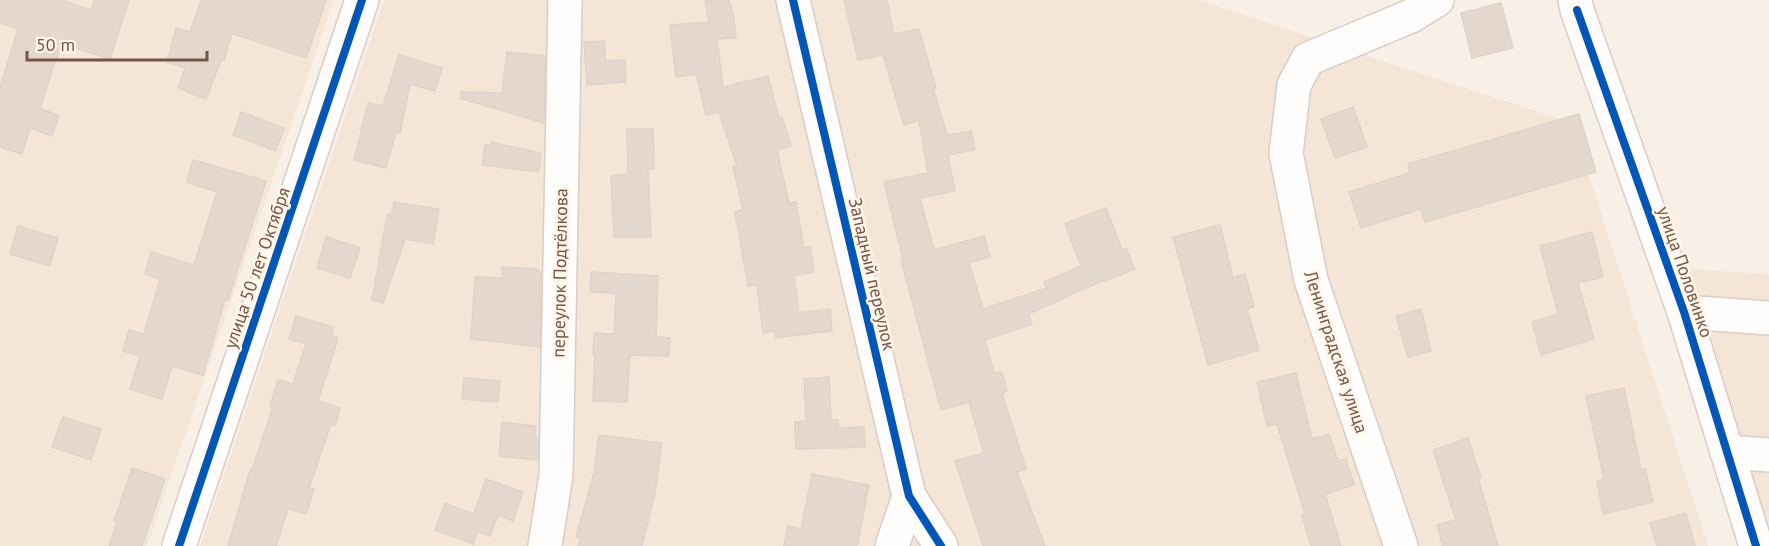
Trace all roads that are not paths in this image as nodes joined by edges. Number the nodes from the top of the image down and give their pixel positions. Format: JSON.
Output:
{"nodes":[{"id":1,"x":363,"y":0,"type":"edge"},
{"id":2,"x":565,"y":0,"type":"edge"},
{"id":3,"x":793,"y":0,"type":"edge"},
{"id":4,"x":1437,"y":0,"type":"edge"},
{"id":5,"x":1576,"y":5,"type":"edge"},
{"id":6,"x":1684,"y":312,"type":"junction"},
{"id":7,"x":1769,"y":318,"type":"edge"},
{"id":8,"x":1728,"y":452,"type":"junction"},
{"id":9,"x":1769,"y":455,"type":"edge"},
{"id":10,"x":909,"y":496,"type":"junction"},
{"id":11,"x":1759,"y":537,"type":"edge"},
{"id":12,"x":179,"y":546,"type":"edge"},
{"id":13,"x":545,"y":546,"type":"edge"},
{"id":14,"x":892,"y":546,"type":"edge"},
{"id":15,"x":941,"y":546,"type":"edge"},
{"id":16,"x":1401,"y":546,"type":"edge"}],
"edges":[{"from":1,"to":12,"type":"street","name":"улица 50 лет Октября"},
{"from":2,"to":13,"type":"street","name":"переулок Подтёлкова"},
{"from":3,"to":10,"type":"street","name":"Западный переулок"},
{"from":4,"to":16,"type":"street","name":"Ленинградская улица"},
{"from":5,"to":6,"type":"street","name":"улица Половинко"},
{"from":6,"to":7,"type":"street"},
{"from":6,"to":8,"type":"street","name":"улица Половинко"},
{"from":8,"to":9,"type":"street"},
{"from":8,"to":11,"type":"street","name":"улица Половинко"},
{"from":10,"to":14,"type":"street"},
{"from":10,"to":15,"type":"street","name":"Западный переулок"}]}
